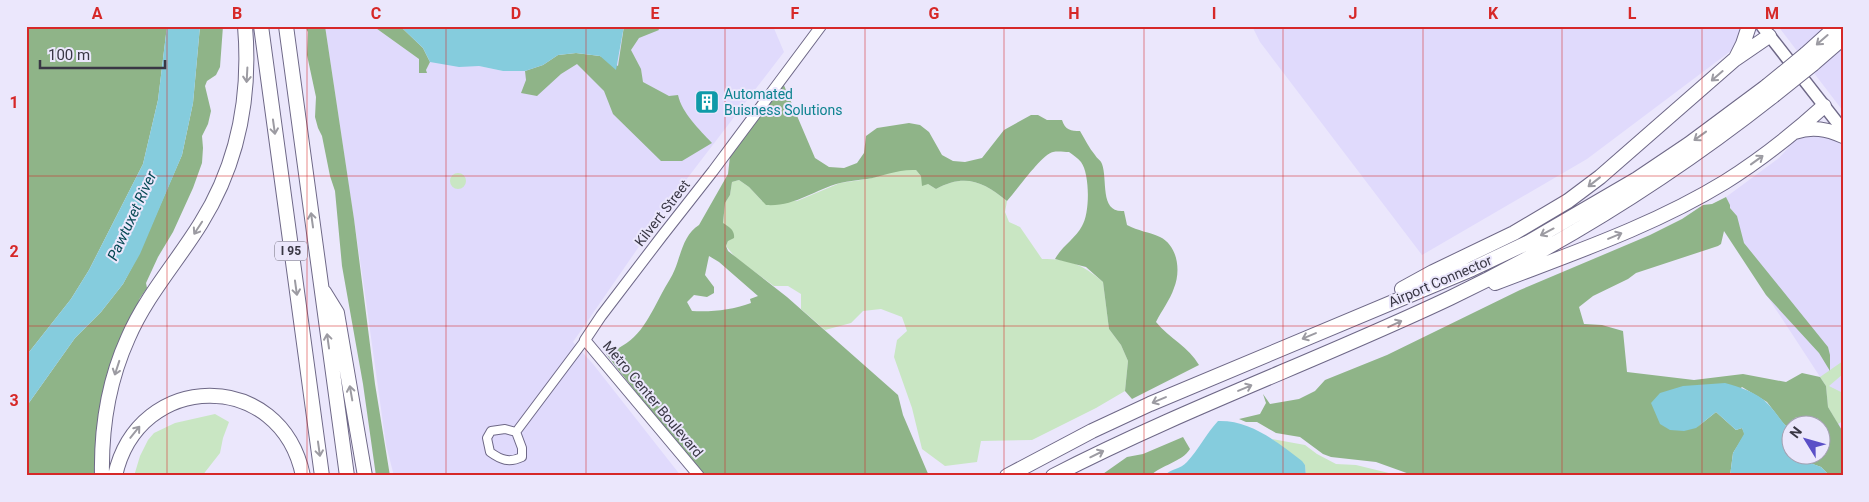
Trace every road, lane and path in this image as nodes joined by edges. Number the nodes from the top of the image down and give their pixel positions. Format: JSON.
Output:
{"nodes":[{"id":1,"x":245,"y":26,"type":"edge"},
{"id":2,"x":261,"y":26,"type":"edge"},
{"id":3,"x":286,"y":26,"type":"edge"},
{"id":4,"x":821,"y":26,"type":"edge"},
{"id":5,"x":1748,"y":26,"type":"edge"},
{"id":6,"x":1837,"y":26,"type":"edge"},
{"id":7,"x":1766,"y":31,"type":"edge"},
{"id":8,"x":1843,"y":38,"type":"edge"},
{"id":9,"x":1843,"y":42,"type":"edge"},
{"id":10,"x":1813,"y":59,"type":"junction"},
{"id":11,"x":1734,"y":60,"type":"junction"},
{"id":12,"x":1770,"y":91,"type":"junction"},
{"id":13,"x":1824,"y":106,"type":"junction"},
{"id":14,"x":1843,"y":130,"type":"edge"},
{"id":15,"x":1792,"y":133,"type":"junction"},
{"id":16,"x":1843,"y":136,"type":"edge"},
{"id":17,"x":320,"y":286,"type":"junction"},
{"id":18,"x":1422,"y":311,"type":"junction"},
{"id":19,"x":1354,"y":317,"type":"junction"},
{"id":20,"x":585,"y":340,"type":"junction"},
{"id":21,"x":516,"y":432,"type":"junction"},
{"id":22,"x":102,"y":476,"type":"edge"},
{"id":23,"x":115,"y":476,"type":"edge"},
{"id":24,"x":303,"y":476,"type":"edge"},
{"id":25,"x":322,"y":476,"type":"edge"},
{"id":26,"x":347,"y":476,"type":"edge"},
{"id":27,"x":365,"y":476,"type":"edge"},
{"id":28,"x":699,"y":476,"type":"edge"},
{"id":29,"x":1007,"y":476,"type":"edge"},
{"id":30,"x":1053,"y":476,"type":"edge"}],
"edges":[{"from":1,"to":22,"type":"highway","one_way":true},
{"from":2,"to":25,"type":"highway","number":"I 95","one_way":true},
{"from":17,"to":3,"type":"highway","number":"I 95","one_way":true},
{"from":4,"to":20,"type":"street","name":"Kilvert Street"},
{"from":5,"to":11,"type":"highway"},
{"from":6,"to":10,"type":"highway","name":"Airport Connector","one_way":true},
{"from":7,"to":11,"type":"highway"},
{"from":7,"to":13,"type":"main road"},
{"from":8,"to":10,"type":"highway","name":"Airport Connector"},
{"from":9,"to":10,"type":"highway"},
{"from":10,"to":12,"type":"highway","name":"Airport Connector","bridge":true},
{"from":11,"to":19,"type":"highway","one_way":true},
{"from":12,"to":18,"type":"highway","name":"Airport Connector"},
{"from":12,"to":19,"type":"highway","name":"Airport Connector","one_way":true},
{"from":13,"to":14,"type":"main road"},
{"from":13,"to":15,"type":"highway"},
{"from":15,"to":16,"type":"highway"},
{"from":18,"to":15,"type":"highway","one_way":true},
{"from":26,"to":17,"type":"highway","number":"I 95","one_way":true},
{"from":27,"to":17,"type":"highway","one_way":true},
{"from":30,"to":18,"type":"highway","name":"Airport Connector","one_way":true},
{"from":19,"to":29,"type":"highway","name":"Airport Connector","one_way":true},
{"from":20,"to":21,"type":"street","name":"Kilvert Street"},
{"from":20,"to":28,"type":"street","name":"Metro Center Boulevard"},
{"from":21,"to":21,"type":"street"},
{"from":23,"to":24,"type":"highway","one_way":true}]}
